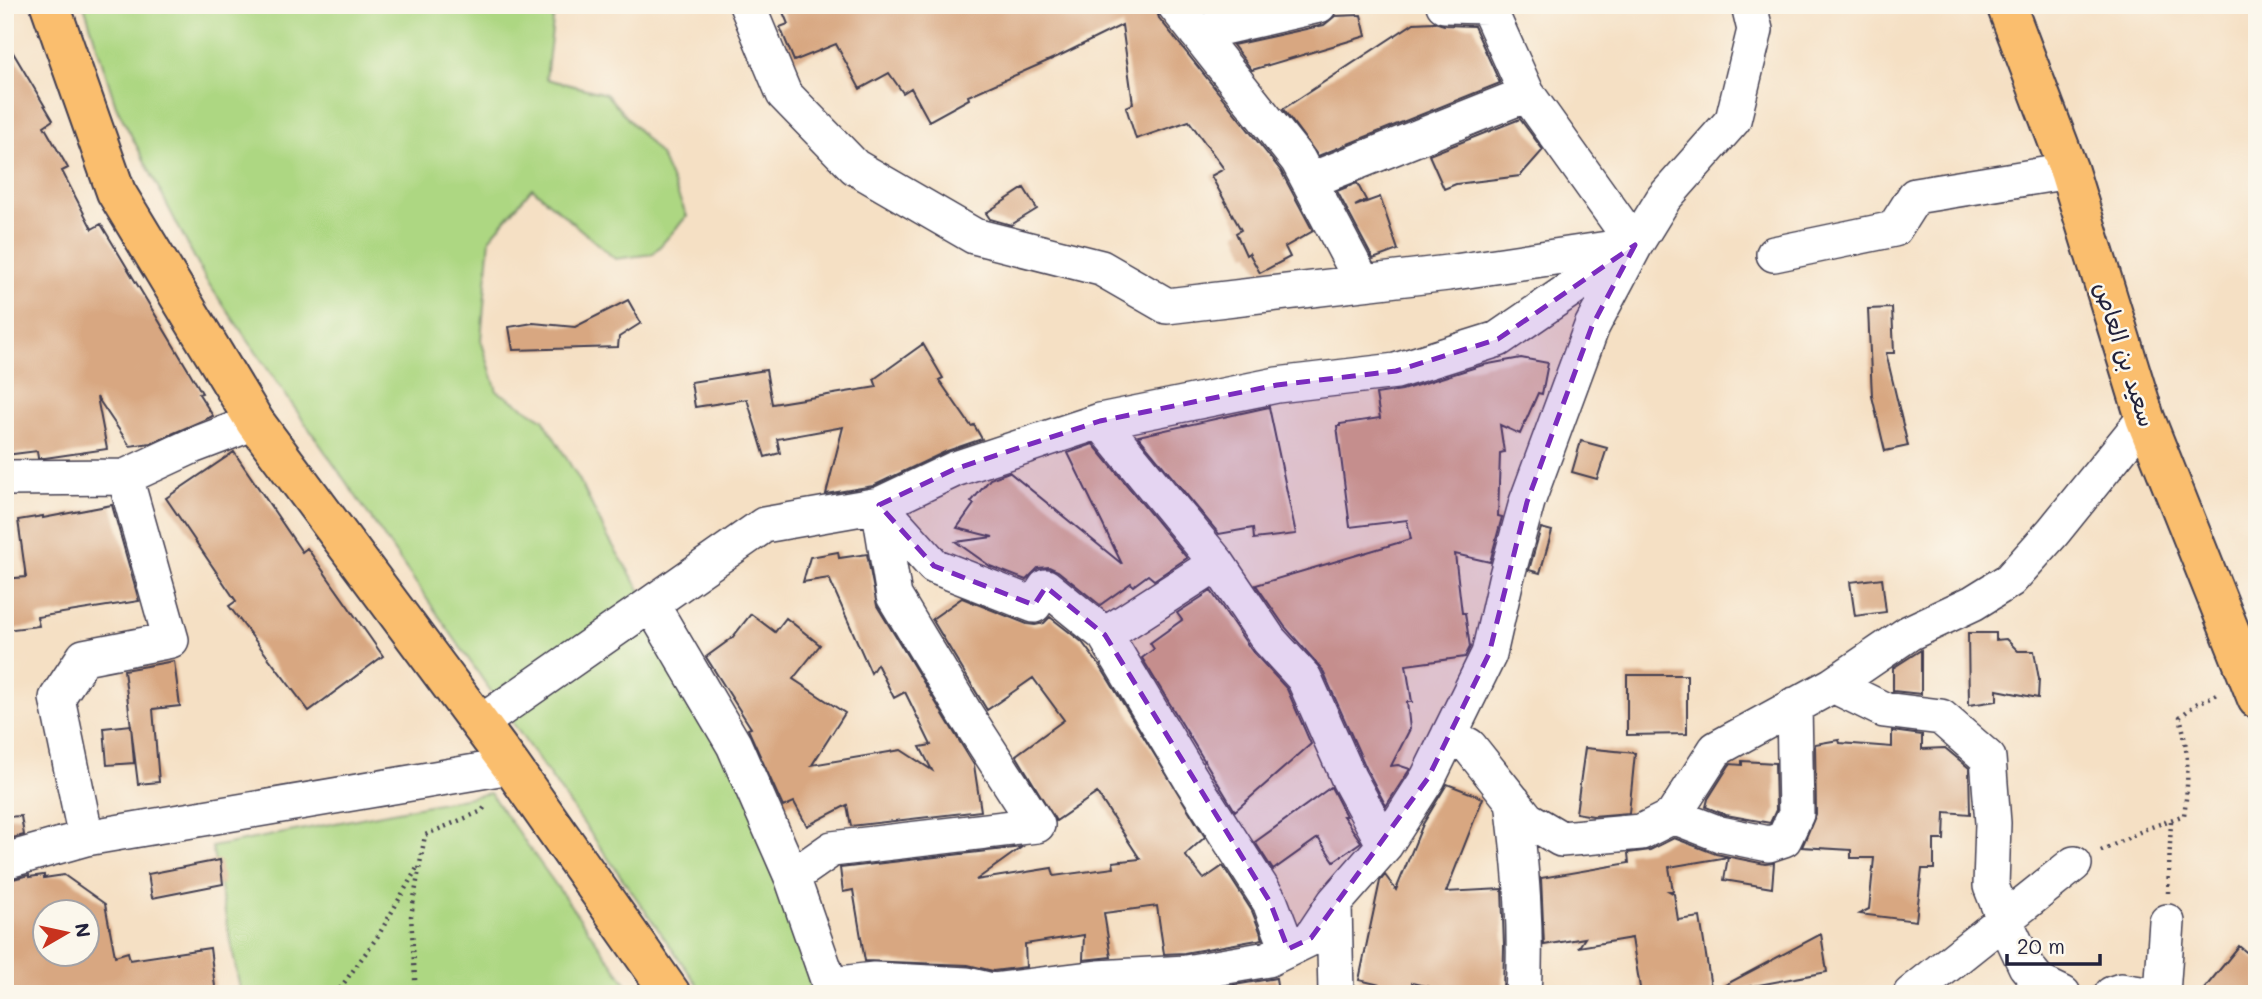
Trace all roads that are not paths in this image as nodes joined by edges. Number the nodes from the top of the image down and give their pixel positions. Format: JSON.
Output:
{"nodes":[{"id":1,"x":50,"y":5,"type":"edge"},
{"id":2,"x":747,"y":5,"type":"edge"},
{"id":3,"x":1175,"y":5,"type":"edge"},
{"id":4,"x":1320,"y":5,"type":"edge"},
{"id":5,"x":1444,"y":5,"type":"edge"},
{"id":6,"x":1749,"y":5,"type":"edge"},
{"id":7,"x":2006,"y":5,"type":"edge"},
{"id":8,"x":1487,"y":6,"type":"edge"},
{"id":9,"x":1197,"y":33,"type":"junction"},
{"id":10,"x":1527,"y":94,"type":"junction"},
{"id":11,"x":2069,"y":171,"type":"junction"},
{"id":12,"x":1310,"y":181,"type":"junction"},
{"id":13,"x":1635,"y":245,"type":"junction"},
{"id":14,"x":1774,"y":254,"type":"dead end"},
{"id":15,"x":1363,"y":283,"type":"junction"},
{"id":16,"x":2145,"y":418,"type":"junction"},
{"id":17,"x":1100,"y":421,"type":"junction"},
{"id":18,"x":255,"y":422,"type":"junction"},
{"id":19,"x":125,"y":477,"type":"junction"},
{"id":20,"x":5,"y":478,"type":"edge"},
{"id":21,"x":879,"y":505,"type":"junction"},
{"id":22,"x":1217,"y":563,"type":"junction"},
{"id":23,"x":651,"y":604,"type":"junction"},
{"id":24,"x":1105,"y":635,"type":"junction"},
{"id":25,"x":1833,"y":685,"type":"junction"},
{"id":26,"x":2253,"y":690,"type":"edge"},
{"id":27,"x":1794,"y":705,"type":"junction"},
{"id":28,"x":479,"y":724,"type":"junction"},
{"id":29,"x":1449,"y":735,"type":"junction"},
{"id":30,"x":511,"y":766,"type":"junction"},
{"id":31,"x":1513,"y":801,"type":"junction"},
{"id":32,"x":1673,"y":816,"type":"junction"},
{"id":33,"x":86,"y":838,"type":"junction"},
{"id":34,"x":1385,"y":845,"type":"junction"},
{"id":35,"x":5,"y":861,"type":"edge"},
{"id":36,"x":2074,"y":864,"type":"road end"},
{"id":37,"x":792,"y":877,"type":"junction"},
{"id":38,"x":1334,"y":905,"type":"junction"},
{"id":39,"x":2004,"y":919,"type":"junction"},
{"id":40,"x":2167,"y":922,"type":"road end"},
{"id":41,"x":1288,"y":949,"type":"junction"},
{"id":42,"x":1184,"y":984,"type":"edge"},
{"id":43,"x":832,"y":989,"type":"edge"},
{"id":44,"x":671,"y":994,"type":"edge"},
{"id":45,"x":1336,"y":994,"type":"edge"},
{"id":46,"x":1523,"y":994,"type":"edge"},
{"id":47,"x":1911,"y":994,"type":"edge"},
{"id":48,"x":2063,"y":994,"type":"edge"},
{"id":49,"x":2112,"y":994,"type":"edge"},
{"id":50,"x":2141,"y":994,"type":"edge"},
{"id":51,"x":2162,"y":994,"type":"edge"}],
"edges":[{"from":1,"to":18,"type":"main road"},
{"from":2,"to":15,"type":"street"},
{"from":3,"to":9,"type":"street"},
{"from":4,"to":9,"type":"street"},
{"from":5,"to":8,"type":"street"},
{"from":6,"to":13,"type":"street"},
{"from":7,"to":11,"type":"main road","name":"سعيد بن العاص"},
{"from":8,"to":10,"type":"street"},
{"from":9,"to":12,"type":"street"},
{"from":10,"to":12,"type":"street"},
{"from":10,"to":13,"type":"street"},
{"from":11,"to":14,"type":"street"},
{"from":11,"to":16,"type":"main road","name":"سعيد بن العاص"},
{"from":12,"to":15,"type":"street"},
{"from":13,"to":15,"type":"street"},
{"from":13,"to":17,"type":"street"},
{"from":13,"to":29,"type":"street"},
{"from":16,"to":25,"type":"street"},
{"from":16,"to":26,"type":"main road","name":"سعيد بن العاص"},
{"from":17,"to":21,"type":"street"},
{"from":17,"to":22,"type":"street"},
{"from":18,"to":19,"type":"street"},
{"from":18,"to":28,"type":"main road"},
{"from":19,"to":20,"type":"street"},
{"from":19,"to":33,"type":"street"},
{"from":21,"to":23,"type":"street"},
{"from":21,"to":24,"type":"street"},
{"from":21,"to":37,"type":"street"},
{"from":22,"to":24,"type":"street"},
{"from":22,"to":34,"type":"street"},
{"from":23,"to":28,"type":"street"},
{"from":23,"to":37,"type":"street"},
{"from":24,"to":41,"type":"street"},
{"from":25,"to":27,"type":"street"},
{"from":25,"to":39,"type":"street"},
{"from":27,"to":32,"type":"street"},
{"from":27,"to":32,"type":"street"},
{"from":28,"to":30,"type":"main road"},
{"from":29,"to":31,"type":"street"},
{"from":29,"to":34,"type":"street"},
{"from":30,"to":33,"type":"street"},
{"from":30,"to":44,"type":"main road"},
{"from":31,"to":32,"type":"street"},
{"from":31,"to":46,"type":"street"},
{"from":33,"to":35,"type":"street"},
{"from":34,"to":38,"type":"street"},
{"from":36,"to":39,"type":"street"},
{"from":37,"to":43,"type":"street"},
{"from":38,"to":41,"type":"street"},
{"from":38,"to":45,"type":"street"},
{"from":39,"to":47,"type":"street"},
{"from":39,"to":48,"type":"street"},
{"from":40,"to":51,"type":"street"},
{"from":41,"to":42,"type":"street"},
{"from":42,"to":43,"type":"street"},
{"from":49,"to":50,"type":"street"}]}
